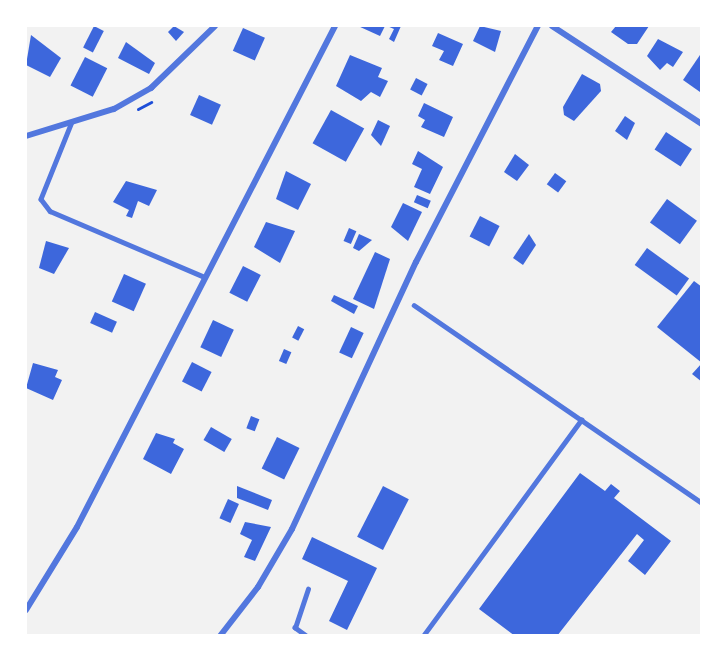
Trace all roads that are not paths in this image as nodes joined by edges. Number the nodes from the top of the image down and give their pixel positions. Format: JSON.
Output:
{"nodes":[{"id":1,"x":214,"y":26,"type":"edge"},
{"id":2,"x":335,"y":26,"type":"edge"},
{"id":3,"x":538,"y":26,"type":"edge"},
{"id":4,"x":552,"y":26,"type":"edge"},
{"id":5,"x":72,"y":122,"type":"junction"},
{"id":6,"x":702,"y":124,"type":"edge"},
{"id":7,"x":26,"y":136,"type":"edge"},
{"id":8,"x":205,"y":277,"type":"junction"},
{"id":9,"x":414,"y":305,"type":"dead end"},
{"id":10,"x":581,"y":420,"type":"junction"},
{"id":11,"x":702,"y":503,"type":"edge"},
{"id":12,"x":308,"y":589,"type":"dead end"},
{"id":13,"x":26,"y":610,"type":"edge"},
{"id":14,"x":222,"y":635,"type":"edge"},
{"id":15,"x":306,"y":636,"type":"edge"},
{"id":16,"x":423,"y":636,"type":"edge"}],
"edges":[{"from":1,"to":5,"type":"street"},
{"from":2,"to":8,"type":"street"},
{"from":3,"to":14,"type":"street"},
{"from":4,"to":6,"type":"street"},
{"from":5,"to":7,"type":"street"},
{"from":5,"to":8,"type":"lane"},
{"from":8,"to":13,"type":"street"},
{"from":9,"to":10,"type":"lane"},
{"from":10,"to":11,"type":"lane"},
{"from":10,"to":16,"type":"lane"},
{"from":12,"to":15,"type":"lane"}]}
